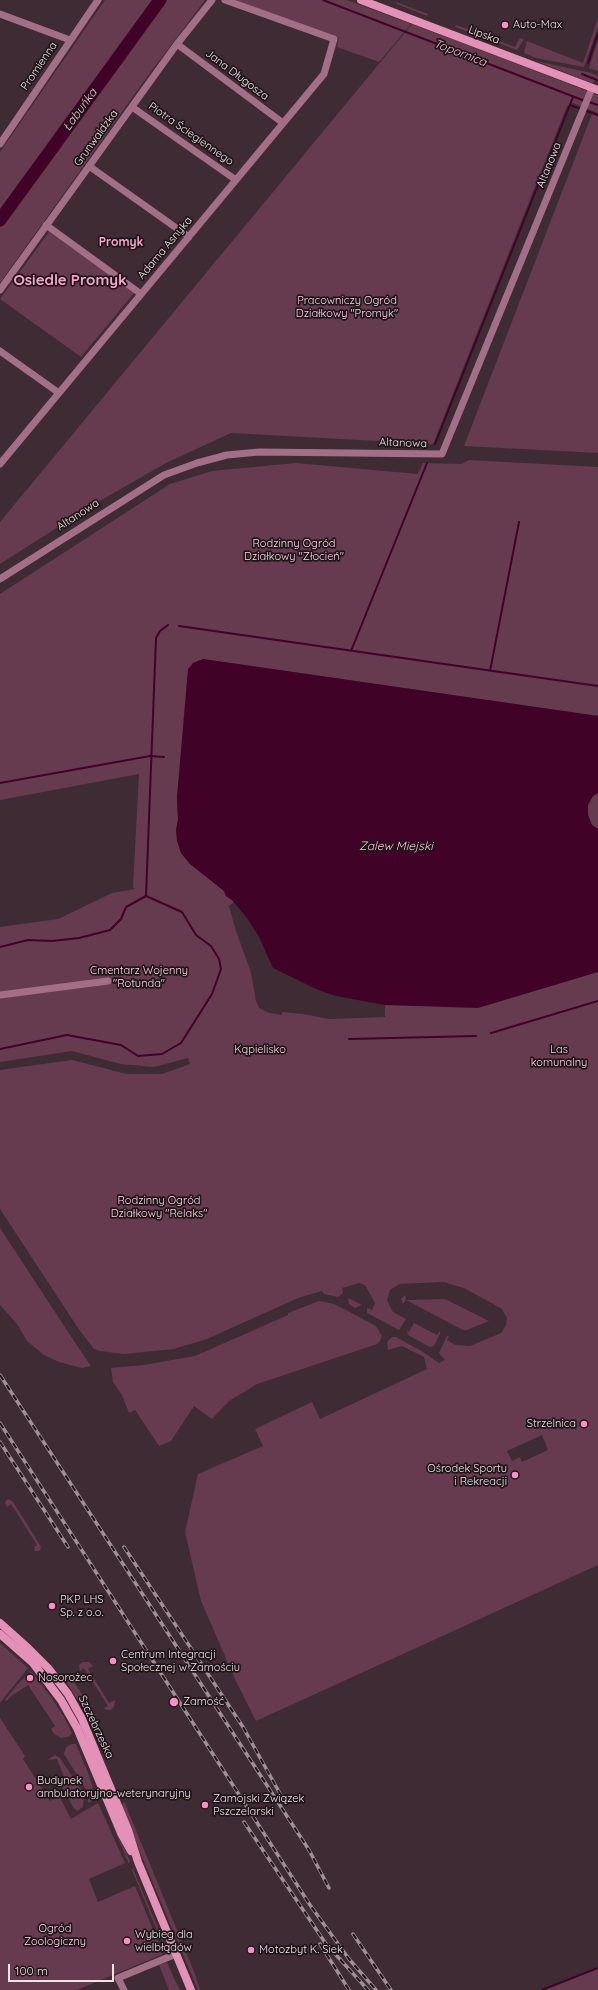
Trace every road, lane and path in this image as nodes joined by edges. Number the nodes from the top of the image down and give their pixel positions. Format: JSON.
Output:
{"nodes":[{"id":1,"x":98,"y":0,"type":"edge"},
{"id":2,"x":212,"y":0,"type":"edge"},
{"id":3,"x":225,"y":0,"type":"edge"},
{"id":4,"x":362,"y":0,"type":"edge"},
{"id":5,"x":0,"y":14,"type":"edge"},
{"id":6,"x":70,"y":40,"type":"junction"},
{"id":7,"x":177,"y":44,"type":"junction"},
{"id":8,"x":593,"y":91,"type":"edge"},
{"id":9,"x":132,"y":107,"type":"junction"},
{"id":10,"x":283,"y":123,"type":"junction"},
{"id":11,"x":0,"y":144,"type":"edge"},
{"id":12,"x":89,"y":166,"type":"junction"},
{"id":13,"x":236,"y":180,"type":"junction"},
{"id":14,"x":46,"y":226,"type":"junction"},
{"id":15,"x":189,"y":237,"type":"junction"},
{"id":16,"x":0,"y":290,"type":"edge"},
{"id":17,"x":141,"y":294,"type":"junction"},
{"id":18,"x":0,"y":351,"type":"edge"},
{"id":19,"x":59,"y":393,"type":"junction"},
{"id":20,"x":0,"y":464,"type":"edge"},
{"id":21,"x":0,"y":579,"type":"edge"},
{"id":22,"x":108,"y":981,"type":"dead end"},
{"id":23,"x":0,"y":995,"type":"edge"},
{"id":24,"x":0,"y":1623,"type":"edge"},
{"id":25,"x":0,"y":1634,"type":"edge"},
{"id":26,"x":138,"y":1862,"type":"junction"},
{"id":27,"x":176,"y":1954,"type":"junction"},
{"id":28,"x":124,"y":1990,"type":"edge"},
{"id":29,"x":191,"y":1990,"type":"edge"}],
"edges":[{"from":1,"to":6,"type":"street","name":"Promienna"},
{"from":2,"to":7,"type":"street","name":"Grunwaldzka"},
{"from":3,"to":10,"type":"street","name":"Adama Asnyka"},
{"from":4,"to":8,"type":"street","name":"Lipska"},
{"from":5,"to":6,"type":"street"},
{"from":6,"to":11,"type":"street","name":"Promienna"},
{"from":7,"to":9,"type":"street","name":"Grunwaldzka"},
{"from":7,"to":10,"type":"street","name":"Jana Długosza"},
{"from":8,"to":21,"type":"street","name":"Altanowa"},
{"from":9,"to":12,"type":"street","name":"Grunwaldzka"},
{"from":9,"to":13,"type":"street","name":"Piotra Ściegiennego"},
{"from":10,"to":13,"type":"street","name":"Adama Asnyka"},
{"from":12,"to":14,"type":"street","name":"Grunwaldzka"},
{"from":12,"to":15,"type":"street"},
{"from":13,"to":15,"type":"street","name":"Adama Asnyka"},
{"from":14,"to":16,"type":"street","name":"Grunwaldzka"},
{"from":14,"to":17,"type":"street"},
{"from":15,"to":17,"type":"street","name":"Adama Asnyka"},
{"from":17,"to":19,"type":"street","name":"Adama Asnyka"},
{"from":18,"to":19,"type":"street"},
{"from":19,"to":20,"type":"street","name":"Adama Asnyka"},
{"from":22,"to":23,"type":"street"},
{"from":24,"to":26,"type":"street","name":"Szczebrzeska"},
{"from":25,"to":26,"type":"street","name":"Szczebrzeska"},
{"from":26,"to":27,"type":"street","name":"Szczebrzeska"},
{"from":27,"to":28,"type":"street"},
{"from":27,"to":29,"type":"street","name":"Szczebrzeska"}]}
